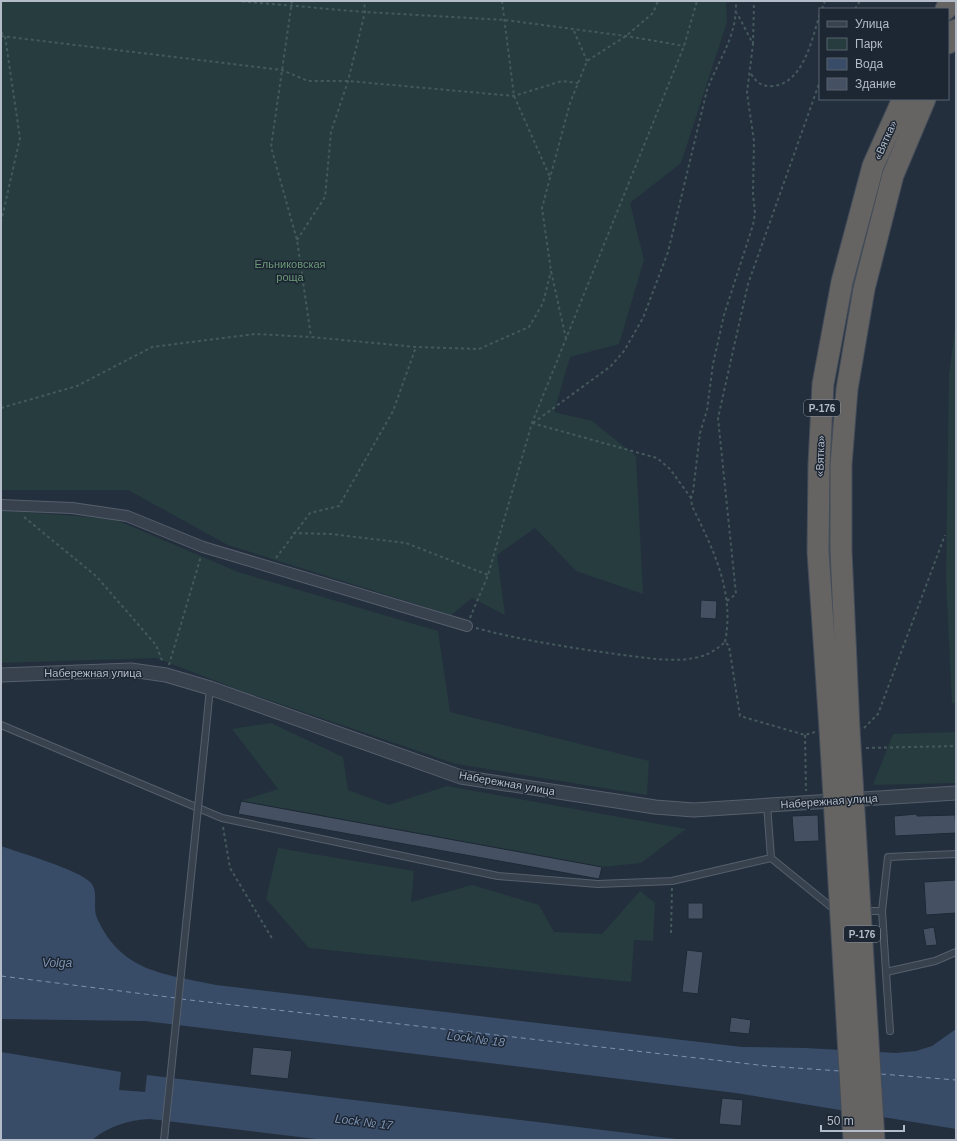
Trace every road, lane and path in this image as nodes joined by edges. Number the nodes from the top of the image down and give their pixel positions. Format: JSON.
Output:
{"nodes":[{"id":1,"x":236,"y":1,"type":"edge"},
{"id":2,"x":292,"y":1,"type":"edge"},
{"id":3,"x":364,"y":1,"type":"edge"},
{"id":4,"x":502,"y":1,"type":"edge"},
{"id":5,"x":658,"y":1,"type":"edge"},
{"id":6,"x":697,"y":1,"type":"edge"},
{"id":7,"x":736,"y":1,"type":"edge"},
{"id":8,"x":754,"y":1,"type":"edge"},
{"id":9,"x":291,"y":6,"type":"junction"},
{"id":10,"x":365,"y":12,"type":"junction"},
{"id":11,"x":737,"y":13,"type":"junction"},
{"id":12,"x":819,"y":17,"type":"edge"},
{"id":13,"x":505,"y":20,"type":"junction"},
{"id":14,"x":574,"y":30,"type":"junction"},
{"id":15,"x":956,"y":30,"type":"edge"},
{"id":16,"x":1,"y":32,"type":"edge"},
{"id":17,"x":1,"y":36,"type":"edge"},
{"id":18,"x":5,"y":36,"type":"junction"},
{"id":19,"x":626,"y":36,"type":"junction"},
{"id":20,"x":949,"y":41,"type":"edge"},
{"id":21,"x":753,"y":44,"type":"junction"},
{"id":22,"x":684,"y":46,"type":"junction"},
{"id":23,"x":587,"y":61,"type":"junction"},
{"id":24,"x":282,"y":70,"type":"junction"},
{"id":25,"x":751,"y":74,"type":"junction"},
{"id":26,"x":348,"y":81,"type":"junction"},
{"id":27,"x":578,"y":83,"type":"junction"},
{"id":28,"x":819,"y":84,"type":"edge"},
{"id":29,"x":514,"y":96,"type":"junction"},
{"id":30,"x":903,"y":100,"type":"edge"},
{"id":31,"x":925,"y":100,"type":"edge"},
{"id":32,"x":550,"y":177,"type":"junction"},
{"id":33,"x":1,"y":222,"type":"edge"},
{"id":34,"x":297,"y":240,"type":"junction"},
{"id":35,"x":551,"y":271,"type":"junction"},
{"id":36,"x":311,"y":337,"type":"junction"},
{"id":37,"x":566,"y":340,"type":"junction"},
{"id":38,"x":416,"y":347,"type":"junction"},
{"id":39,"x":1,"y":408,"type":"edge"},
{"id":40,"x":532,"y":424,"type":"junction"},
{"id":41,"x":690,"y":498,"type":"junction"},
{"id":42,"x":2,"y":505,"type":"edge"},
{"id":43,"x":293,"y":533,"type":"junction"},
{"id":44,"x":945,"y":535,"type":"dead end"},
{"id":45,"x":203,"y":547,"type":"junction"},
{"id":46,"x":269,"y":567,"type":"junction"},
{"id":47,"x":488,"y":575,"type":"junction"},
{"id":48,"x":727,"y":601,"type":"junction"},
{"id":49,"x":467,"y":626,"type":"junction"},
{"id":50,"x":725,"y":642,"type":"junction"},
{"id":51,"x":167,"y":674,"type":"junction"},
{"id":52,"x":1,"y":675,"type":"edge"},
{"id":53,"x":210,"y":688,"type":"junction"},
{"id":54,"x":1,"y":725,"type":"edge"},
{"id":55,"x":848,"y":728,"type":"junction"},
{"id":56,"x":956,"y":746,"type":"edge"},
{"id":57,"x":866,"y":748,"type":"dead end"},
{"id":58,"x":956,"y":793,"type":"edge"},
{"id":59,"x":806,"y":803,"type":"junction"},
{"id":60,"x":767,"y":805,"type":"junction"},
{"id":61,"x":222,"y":818,"type":"junction"},
{"id":62,"x":956,"y":854,"type":"edge"},
{"id":63,"x":770,"y":858,"type":"junction"},
{"id":64,"x":672,"y":881,"type":"junction"},
{"id":65,"x":882,"y":911,"type":"junction"},
{"id":66,"x":845,"y":912,"type":"dead end"},
{"id":67,"x":853,"y":912,"type":"dead end"},
{"id":68,"x":671,"y":933,"type":"dead end"},
{"id":69,"x":273,"y":940,"type":"dead end"},
{"id":70,"x":956,"y":952,"type":"edge"},
{"id":71,"x":886,"y":972,"type":"junction"},
{"id":72,"x":890,"y":1031,"type":"dead end"},
{"id":73,"x":164,"y":1140,"type":"edge"},
{"id":74,"x":854,"y":1140,"type":"edge"},
{"id":75,"x":874,"y":1140,"type":"edge"}],
"edges":[{"from":1,"to":9,"type":"path"},
{"from":2,"to":9,"type":"path"},
{"from":3,"to":10,"type":"path"},
{"from":4,"to":13,"type":"path"},
{"from":5,"to":19,"type":"path"},
{"from":6,"to":22,"type":"path"},
{"from":7,"to":11,"type":"path"},
{"from":8,"to":21,"type":"path"},
{"from":9,"to":10,"type":"path"},
{"from":9,"to":24,"type":"path"},
{"from":10,"to":13,"type":"path"},
{"from":10,"to":26,"type":"path"},
{"from":11,"to":21,"type":"path"},
{"from":11,"to":40,"type":"path"},
{"from":12,"to":25,"type":"path"},
{"from":13,"to":14,"type":"path"},
{"from":13,"to":29,"type":"path"},
{"from":14,"to":19,"type":"path"},
{"from":14,"to":23,"type":"path"},
{"from":15,"to":20,"type":"highway"},
{"from":16,"to":18,"type":"path"},
{"from":17,"to":18,"type":"path"},
{"from":18,"to":24,"type":"path"},
{"from":18,"to":33,"type":"path"},
{"from":19,"to":22,"type":"path"},
{"from":19,"to":23,"type":"path"},
{"from":21,"to":25,"type":"path"},
{"from":22,"to":37,"type":"path"},
{"from":23,"to":27,"type":"path"},
{"from":24,"to":26,"type":"path"},
{"from":24,"to":34,"type":"path"},
{"from":25,"to":41,"type":"path"},
{"from":26,"to":29,"type":"path"},
{"from":26,"to":34,"type":"path"},
{"from":27,"to":29,"type":"path"},
{"from":27,"to":32,"type":"path"},
{"from":28,"to":48,"type":"path"},
{"from":29,"to":32,"type":"path"},
{"from":30,"to":55,"type":"highway","name":"«Вятка»","number":"Р-176"},
{"from":31,"to":55,"type":"highway","name":"«Вятка»","number":"Р-176"},
{"from":32,"to":35,"type":"path"},
{"from":34,"to":36,"type":"path"},
{"from":35,"to":37,"type":"path"},
{"from":35,"to":38,"type":"path"},
{"from":36,"to":38,"type":"path"},
{"from":36,"to":39,"type":"path"},
{"from":37,"to":40,"type":"path"},
{"from":38,"to":43,"type":"path"},
{"from":40,"to":41,"type":"path"},
{"from":40,"to":47,"type":"path"},
{"from":41,"to":48,"type":"path"},
{"from":42,"to":45,"type":"street"},
{"from":42,"to":51,"type":"path"},
{"from":43,"to":46,"type":"path"},
{"from":43,"to":47,"type":"path"},
{"from":44,"to":55,"type":"path"},
{"from":45,"to":46,"type":"street"},
{"from":45,"to":51,"type":"path"},
{"from":46,"to":49,"type":"street"},
{"from":47,"to":49,"type":"path"},
{"from":48,"to":50,"type":"path"},
{"from":49,"to":50,"type":"path"},
{"from":50,"to":59,"type":"path"},
{"from":51,"to":52,"type":"street","name":"Набережная улица"},
{"from":51,"to":53,"type":"street","name":"Набережная улица"},
{"from":53,"to":60,"type":"street","name":"Набережная улица"},
{"from":53,"to":73,"type":"lane","bridge":true},
{"from":54,"to":61,"type":"lane"},
{"from":55,"to":74,"type":"highway","number":"Р-176","bridge":true},
{"from":55,"to":75,"type":"highway","number":"Р-176","bridge":true},
{"from":56,"to":57,"type":"path"},
{"from":58,"to":59,"type":"street","name":"Набережная улица"},
{"from":59,"to":60,"type":"street","name":"Набережная улица"},
{"from":60,"to":63,"type":"lane"},
{"from":61,"to":64,"type":"lane"},
{"from":61,"to":69,"type":"path"},
{"from":62,"to":65,"type":"lane"},
{"from":63,"to":64,"type":"lane"},
{"from":63,"to":66,"type":"lane"},
{"from":64,"to":68,"type":"path"},
{"from":65,"to":67,"type":"lane"},
{"from":65,"to":71,"type":"lane"},
{"from":70,"to":71,"type":"lane"},
{"from":71,"to":72,"type":"lane"}]}
